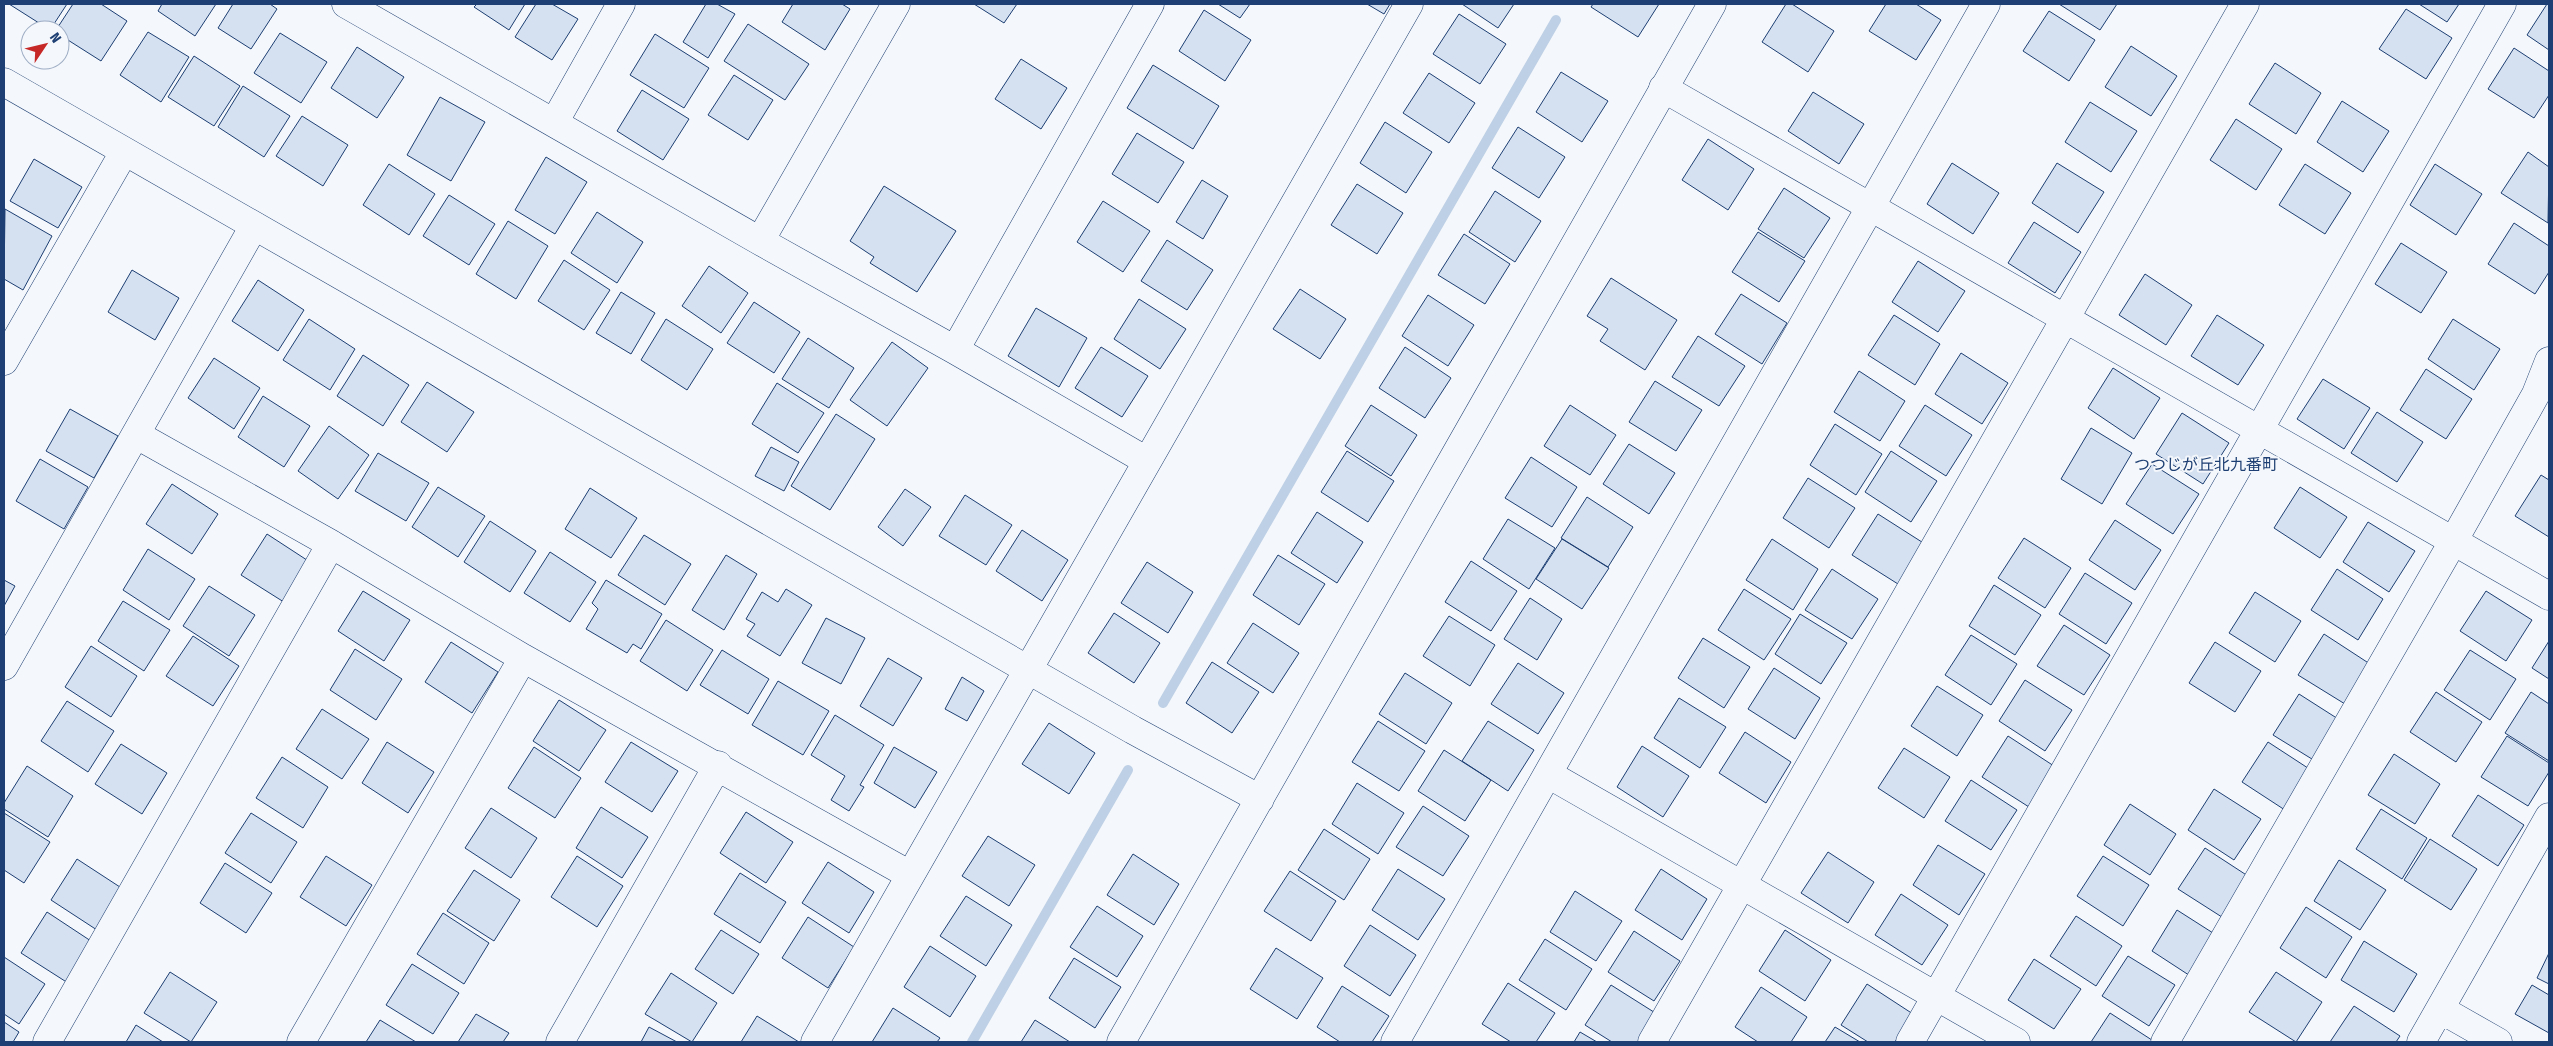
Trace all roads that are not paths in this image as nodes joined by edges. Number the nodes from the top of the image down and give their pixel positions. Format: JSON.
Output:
{"nodes":[{"id":1,"x":346,"y":4,"type":"edge"},
{"id":2,"x":621,"y":4,"type":"edge"},
{"id":3,"x":896,"y":4,"type":"edge"},
{"id":4,"x":1150,"y":4,"type":"edge"},
{"id":5,"x":1409,"y":4,"type":"edge"},
{"id":6,"x":1712,"y":4,"type":"edge"},
{"id":7,"x":1986,"y":4,"type":"edge"},
{"id":8,"x":2245,"y":4,"type":"edge"},
{"id":9,"x":2502,"y":4,"type":"edge"},
{"id":10,"x":4,"y":82,"type":"edge"},
{"id":11,"x":1663,"y":88,"type":"junction"},
{"id":12,"x":554,"y":123,"type":"junction"},
{"id":13,"x":124,"y":152,"type":"junction"},
{"id":14,"x":1870,"y":208,"type":"junction"},
{"id":15,"x":254,"y":226,"type":"junction"},
{"id":16,"x":760,"y":241,"type":"junction"},
{"id":17,"x":2067,"y":319,"type":"junction"},
{"id":18,"x":956,"y":350,"type":"junction"},
{"id":19,"x":4,"y":361,"type":"edge"},
{"id":20,"x":2549,"y":361,"type":"edge"},
{"id":21,"x":2259,"y":429,"type":"junction"},
{"id":22,"x":137,"y":435,"type":"junction"},
{"id":23,"x":1147,"y":461,"type":"junction"},
{"id":24,"x":2454,"y":540,"type":"junction"},
{"id":25,"x":331,"y":544,"type":"junction"},
{"id":26,"x":2549,"y":596,"type":"edge"},
{"id":27,"x":523,"y":658,"type":"junction"},
{"id":28,"x":4,"y":666,"type":"edge"},
{"id":29,"x":1028,"y":669,"type":"junction"},
{"id":30,"x":718,"y":765,"type":"junction"},
{"id":31,"x":1548,"y":774,"type":"junction"},
{"id":32,"x":1260,"y":799,"type":"junction"},
{"id":33,"x":2549,"y":817,"type":"edge"},
{"id":34,"x":910,"y":875,"type":"junction"},
{"id":35,"x":1742,"y":887,"type":"junction"},
{"id":36,"x":1935,"y":997,"type":"junction"},
{"id":37,"x":2440,"y":1009,"type":"junction"},
{"id":38,"x":47,"y":1042,"type":"edge"},
{"id":39,"x":301,"y":1042,"type":"edge"},
{"id":40,"x":560,"y":1042,"type":"edge"},
{"id":41,"x":815,"y":1042,"type":"edge"},
{"id":42,"x":1121,"y":1042,"type":"edge"},
{"id":43,"x":1394,"y":1042,"type":"edge"},
{"id":44,"x":1652,"y":1042,"type":"edge"},
{"id":45,"x":1910,"y":1042,"type":"edge"},
{"id":46,"x":2016,"y":1042,"type":"edge"},
{"id":47,"x":2165,"y":1042,"type":"edge"},
{"id":48,"x":2421,"y":1042,"type":"edge"},
{"id":49,"x":2498,"y":1042,"type":"edge"}],
"edges":[{"from":1,"to":12,"type":"street"},
{"from":2,"to":12,"type":"street"},
{"from":3,"to":16,"type":"street"},
{"from":4,"to":18,"type":"street"},
{"from":5,"to":23,"type":"street"},
{"from":6,"to":11,"type":"street"},
{"from":7,"to":14,"type":"street"},
{"from":8,"to":17,"type":"street"},
{"from":9,"to":21,"type":"street"},
{"from":10,"to":13,"type":"street"},
{"from":11,"to":14,"type":"street"},
{"from":11,"to":32,"type":"street"},
{"from":12,"to":16,"type":"street"},
{"from":13,"to":15,"type":"street"},
{"from":13,"to":19,"type":"street"},
{"from":14,"to":17,"type":"street"},
{"from":14,"to":31,"type":"street"},
{"from":15,"to":22,"type":"street"},
{"from":15,"to":29,"type":"street"},
{"from":16,"to":18,"type":"street"},
{"from":17,"to":21,"type":"street"},
{"from":17,"to":35,"type":"street"},
{"from":18,"to":23,"type":"street"},
{"from":20,"to":24,"type":"street"},
{"from":21,"to":24,"type":"street"},
{"from":21,"to":36,"type":"street"},
{"from":22,"to":25,"type":"street"},
{"from":22,"to":28,"type":"street"},
{"from":23,"to":29,"type":"street"},
{"from":24,"to":26,"type":"street"},
{"from":24,"to":47,"type":"street"},
{"from":25,"to":27,"type":"street"},
{"from":25,"to":38,"type":"street"},
{"from":27,"to":30,"type":"street"},
{"from":27,"to":39,"type":"street"},
{"from":29,"to":32,"type":"street"},
{"from":29,"to":34,"type":"street"},
{"from":30,"to":34,"type":"street"},
{"from":30,"to":40,"type":"street"},
{"from":31,"to":35,"type":"street"},
{"from":31,"to":43,"type":"street"},
{"from":32,"to":42,"type":"street"},
{"from":33,"to":37,"type":"street"},
{"from":34,"to":41,"type":"street"},
{"from":35,"to":36,"type":"street"},
{"from":35,"to":44,"type":"street"},
{"from":36,"to":45,"type":"street"},
{"from":36,"to":46,"type":"street"},
{"from":37,"to":48,"type":"street"},
{"from":37,"to":49,"type":"street"}]}
